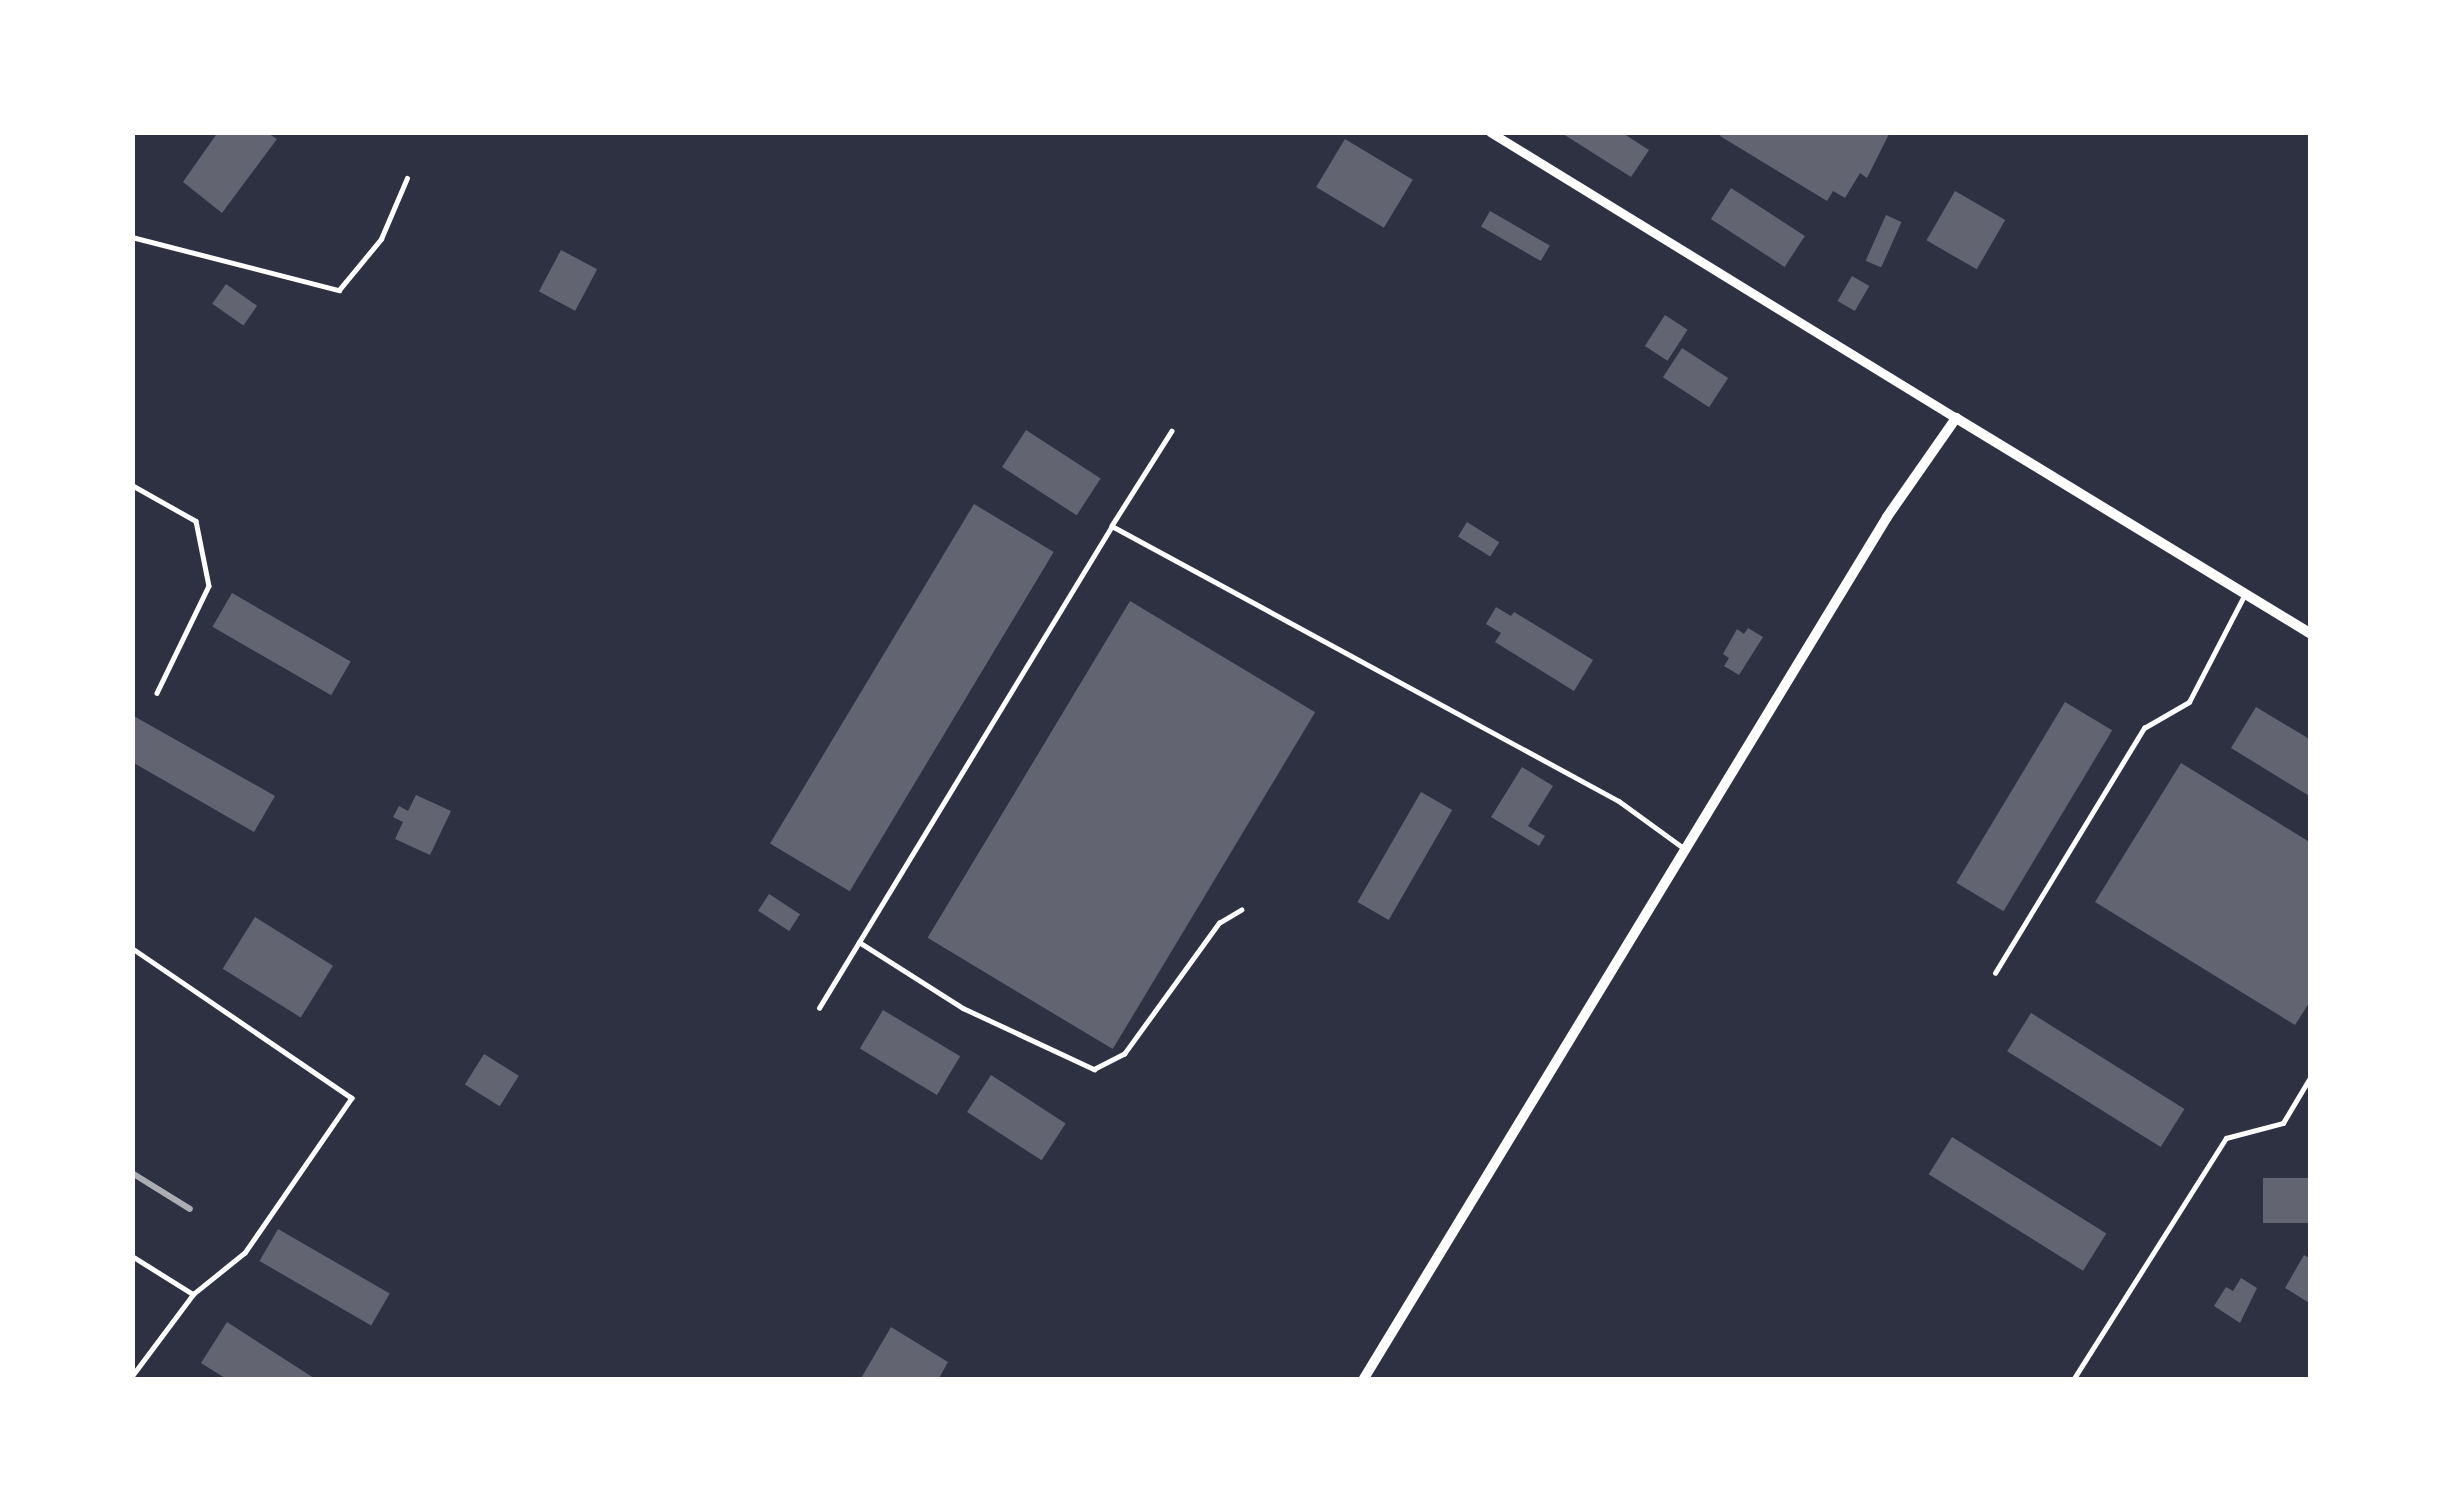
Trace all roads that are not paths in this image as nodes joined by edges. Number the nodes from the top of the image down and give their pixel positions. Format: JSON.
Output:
{"nodes":[{"id":1,"x":1490,"y":132,"type":"edge"},
{"id":2,"x":407,"y":178,"type":"dead end"},
{"id":3,"x":132,"y":237,"type":"edge"},
{"id":4,"x":1956,"y":418,"type":"junction"},
{"id":5,"x":1172,"y":431,"type":"dead end"},
{"id":6,"x":132,"y":484,"type":"edge"},
{"id":7,"x":1112,"y":526,"type":"junction"},
{"id":8,"x":2245,"y":594,"type":"junction"},
{"id":9,"x":2311,"y":634,"type":"edge"},
{"id":10,"x":157,"y":693,"type":"dead end"},
{"id":11,"x":1684,"y":849,"type":"junction"},
{"id":12,"x":1241,"y":910,"type":"dead end"},
{"id":13,"x":859,"y":942,"type":"junction"},
{"id":14,"x":132,"y":949,"type":"edge"},
{"id":15,"x":1995,"y":974,"type":"dead end"},
{"id":16,"x":819,"y":1008,"type":"dead end"},
{"id":17,"x":2311,"y":1076,"type":"edge"},
{"id":18,"x":132,"y":1256,"type":"edge"},
{"id":19,"x":194,"y":1294,"type":"junction"},
{"id":20,"x":132,"y":1377,"type":"edge"},
{"id":21,"x":1363,"y":1380,"type":"edge"},
{"id":22,"x":2073,"y":1380,"type":"edge"}],
"edges":[{"from":1,"to":4,"type":"street"},
{"from":2,"to":3,"type":"lane"},
{"from":4,"to":8,"type":"street"},
{"from":4,"to":11,"type":"street"},
{"from":5,"to":7,"type":"lane"},
{"from":6,"to":10,"type":"lane"},
{"from":7,"to":11,"type":"lane"},
{"from":7,"to":13,"type":"lane"},
{"from":8,"to":9,"type":"street"},
{"from":8,"to":15,"type":"lane"},
{"from":11,"to":21,"type":"street"},
{"from":12,"to":13,"type":"lane"},
{"from":13,"to":16,"type":"lane"},
{"from":14,"to":19,"type":"lane"},
{"from":17,"to":22,"type":"lane"},
{"from":18,"to":19,"type":"lane"},
{"from":19,"to":20,"type":"lane"}]}
